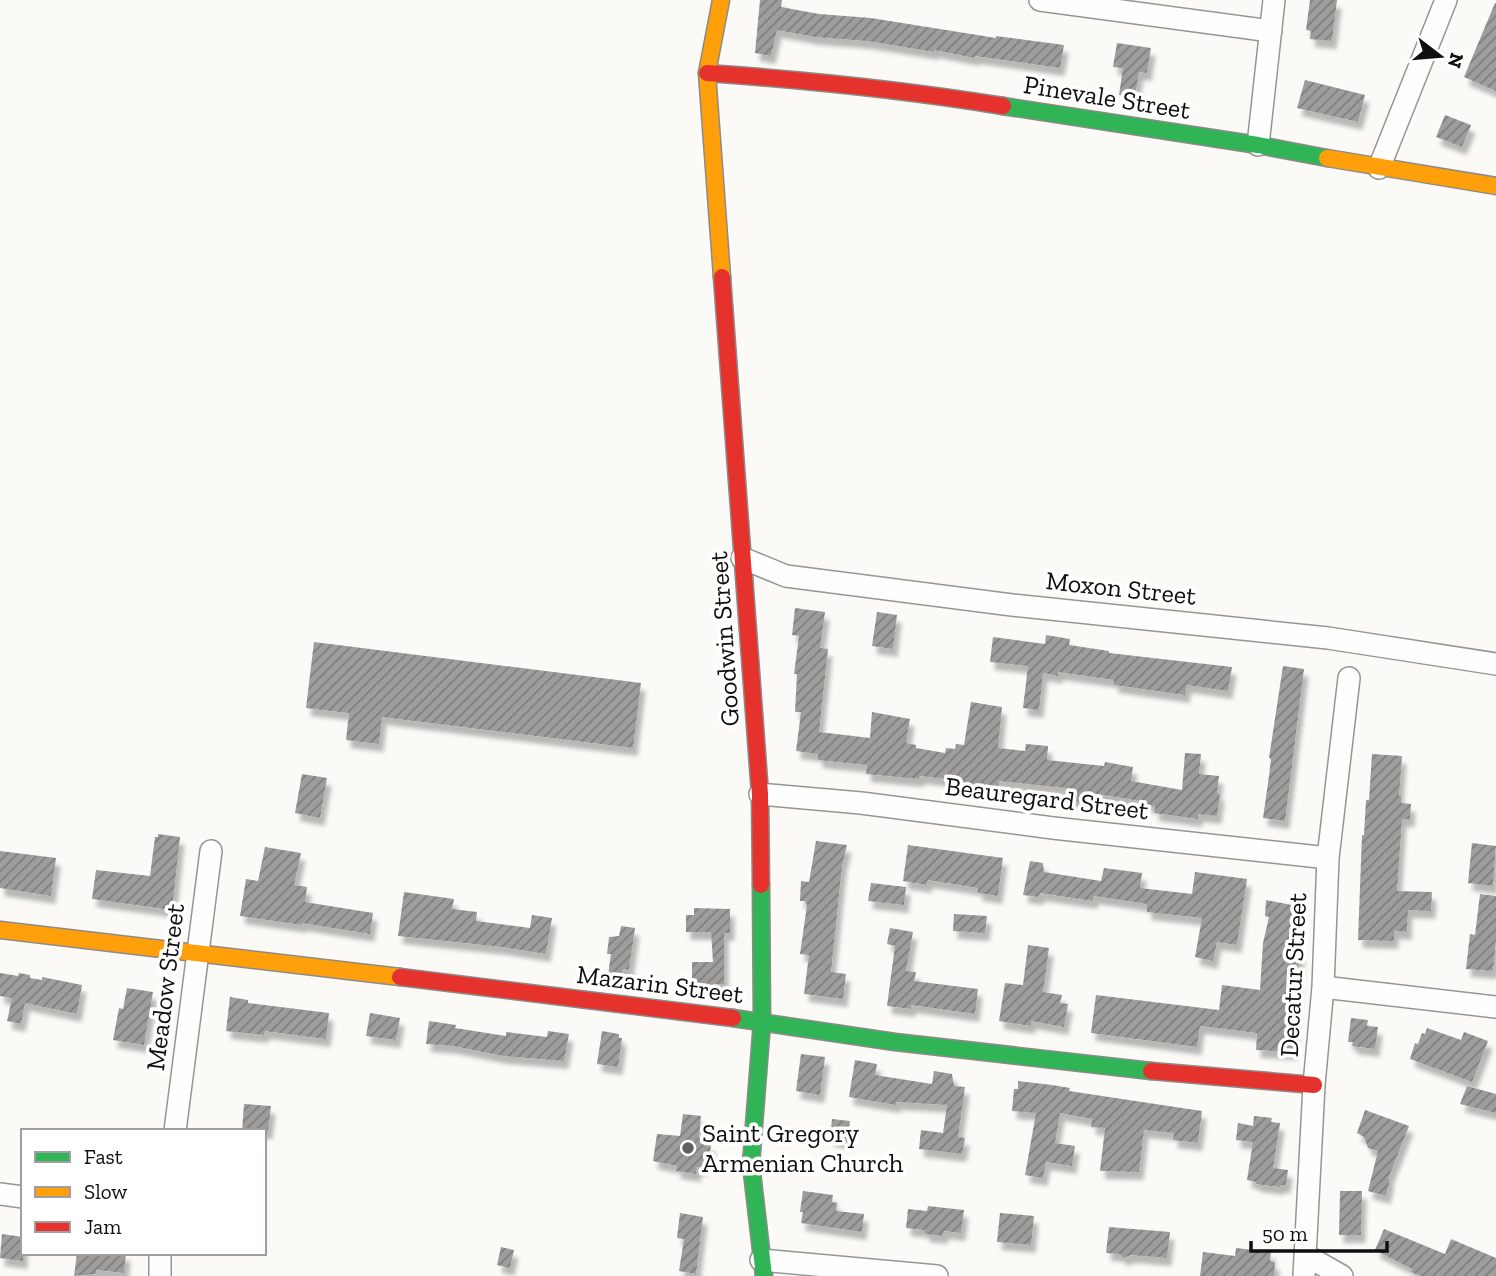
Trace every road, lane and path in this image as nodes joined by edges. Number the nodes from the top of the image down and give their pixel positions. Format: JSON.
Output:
{"nodes":[{"id":1,"x":721,"y":0,"type":"edge"},
{"id":2,"x":1040,"y":0,"type":"edge"},
{"id":3,"x":1274,"y":0,"type":"edge"},
{"id":4,"x":1446,"y":0,"type":"edge"},
{"id":5,"x":1271,"y":31,"type":"junction"},
{"id":6,"x":708,"y":73,"type":"junction"},
{"id":7,"x":1258,"y":145,"type":"junction"},
{"id":8,"x":1380,"y":168,"type":"junction"},
{"id":9,"x":1496,"y":186,"type":"edge"},
{"id":10,"x":742,"y":558,"type":"junction"},
{"id":11,"x":1496,"y":664,"type":"edge"},
{"id":12,"x":1349,"y":678,"type":"dead end"},
{"id":13,"x":760,"y":794,"type":"junction"},
{"id":14,"x":211,"y":851,"type":"dead end"},
{"id":15,"x":1328,"y":858,"type":"junction"},
{"id":16,"x":0,"y":930,"type":"edge"},
{"id":17,"x":198,"y":954,"type":"junction"},
{"id":18,"x":1323,"y":987,"type":"junction"},
{"id":19,"x":1496,"y":1007,"type":"edge"},
{"id":20,"x":762,"y":1022,"type":"junction"},
{"id":21,"x":1314,"y":1085,"type":"junction"},
{"id":22,"x":175,"y":1129,"type":"edge"},
{"id":23,"x":0,"y":1194,"type":"edge"},
{"id":24,"x":21,"y":1197,"type":"edge"},
{"id":25,"x":160,"y":1255,"type":"edge"},
{"id":26,"x":1306,"y":1266,"type":"edge"},
{"id":27,"x":762,"y":1268,"type":"edge"},
{"id":28,"x":160,"y":1276,"type":"edge"},
{"id":29,"x":937,"y":1276,"type":"edge"},
{"id":30,"x":1342,"y":1276,"type":"edge"}],
"edges":[{"from":1,"to":6,"type":"street","name":"Goodwin Street"},
{"from":2,"to":5,"type":"street"},
{"from":3,"to":5,"type":"street"},
{"from":4,"to":8,"type":"street"},
{"from":5,"to":7,"type":"street"},
{"from":6,"to":7,"type":"street","name":"Pinevale Street"},
{"from":6,"to":10,"type":"street","name":"Goodwin Street"},
{"from":7,"to":8,"type":"street","name":"Pinevale Street"},
{"from":8,"to":9,"type":"street","name":"Pinevale Street"},
{"from":10,"to":11,"type":"street","name":"Moxon Street"},
{"from":10,"to":13,"type":"street","name":"Goodwin Street"},
{"from":12,"to":15,"type":"street","name":"Decatur Street"},
{"from":13,"to":15,"type":"street","name":"Beauregard Street"},
{"from":13,"to":20,"type":"street","name":"Goodwin Street"},
{"from":14,"to":17,"type":"street","name":"Meadow Street"},
{"from":15,"to":18,"type":"street","name":"Decatur Street"},
{"from":16,"to":17,"type":"street","name":"Mazarin Street"},
{"from":17,"to":20,"type":"street","name":"Mazarin Street"},
{"from":17,"to":22,"type":"street","name":"Meadow Street"},
{"from":18,"to":19,"type":"street"},
{"from":18,"to":21,"type":"street","name":"Decatur Street"},
{"from":20,"to":21,"type":"street","name":"Mazarin Street"},
{"from":20,"to":27,"type":"street","name":"Goodwin Street"},
{"from":21,"to":26,"type":"street","name":"Decatur Street"},
{"from":23,"to":24,"type":"street"},
{"from":25,"to":28,"type":"street"},
{"from":26,"to":30,"type":"street"},
{"from":27,"to":29,"type":"street"}]}
